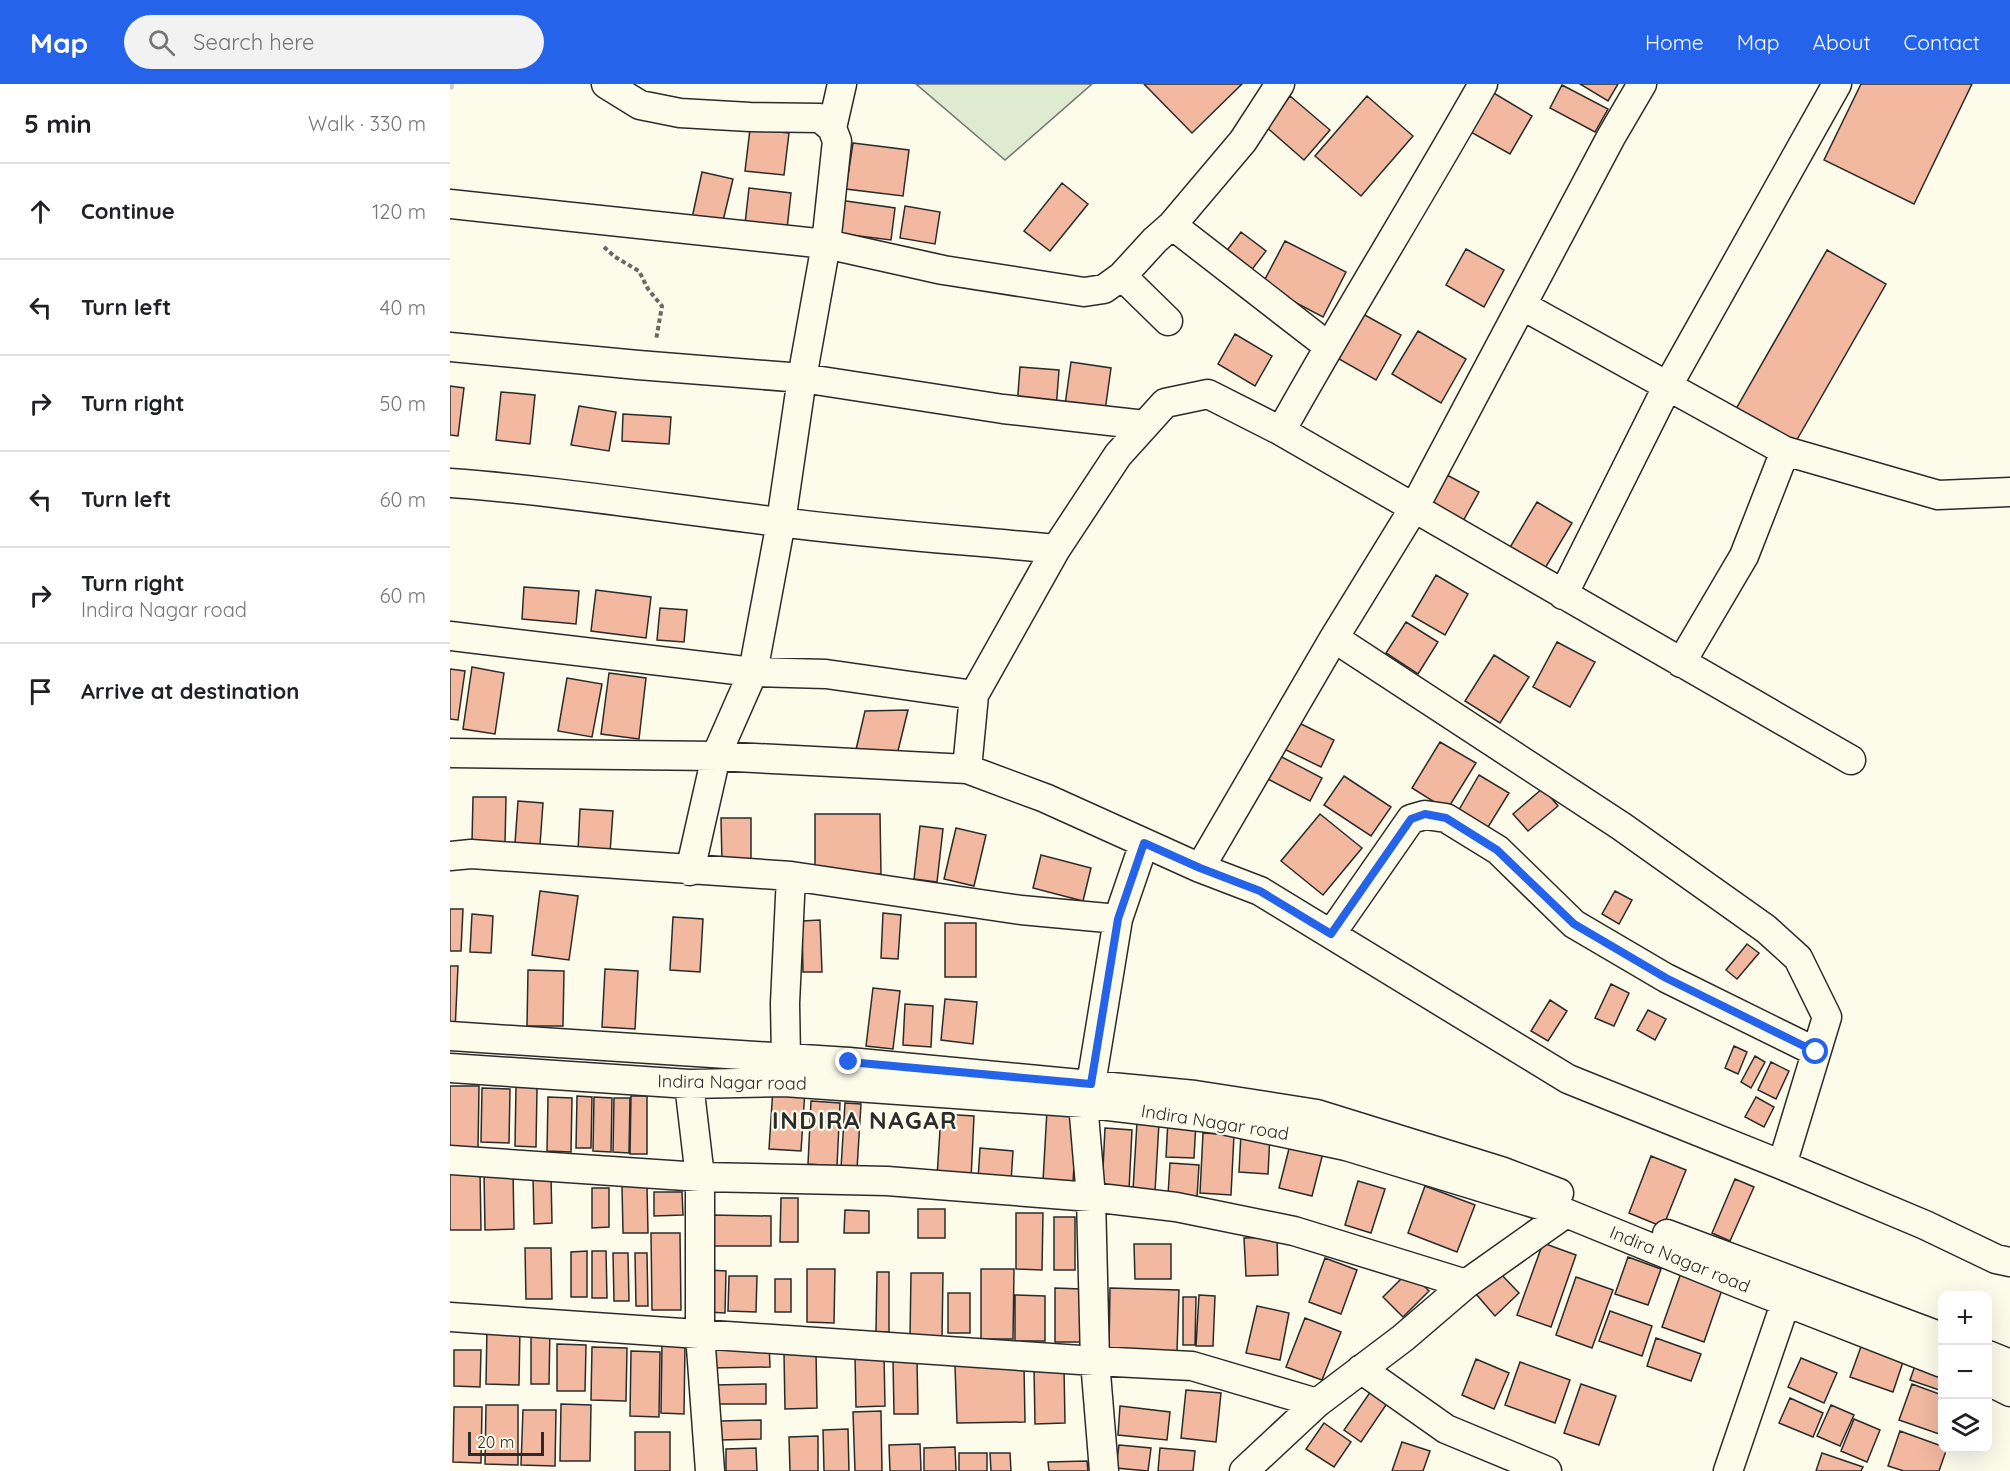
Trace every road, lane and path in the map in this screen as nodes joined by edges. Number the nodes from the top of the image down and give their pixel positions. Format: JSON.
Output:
{"nodes":[{"id":1,"x":606,"y":84,"type":"edge"},
{"id":2,"x":842,"y":84,"type":"edge"},
{"id":3,"x":1280,"y":84,"type":"edge"},
{"id":4,"x":1483,"y":84,"type":"edge"},
{"id":5,"x":1642,"y":84,"type":"edge"},
{"id":6,"x":1837,"y":84,"type":"edge"},
{"id":7,"x":832,"y":128,"type":"junction"},
{"id":8,"x":450,"y":204,"type":"edge"},
{"id":9,"x":570,"y":217,"type":"junction"},
{"id":10,"x":1172,"y":225,"type":"junction"},
{"id":11,"x":826,"y":244,"type":"junction"},
{"id":12,"x":1122,"y":276,"type":"junction"},
{"id":13,"x":1523,"y":306,"type":"junction"},
{"id":14,"x":1168,"y":321,"type":"dead end"},
{"id":15,"x":1328,"y":346,"type":"junction"},
{"id":16,"x":450,"y":347,"type":"edge"},
{"id":17,"x":638,"y":365,"type":"junction"},
{"id":18,"x":802,"y":378,"type":"junction"},
{"id":19,"x":1667,"y":387,"type":"junction"},
{"id":20,"x":1145,"y":425,"type":"junction"},
{"id":21,"x":1281,"y":432,"type":"junction"},
{"id":22,"x":1785,"y":451,"type":"junction"},
{"id":23,"x":450,"y":483,"type":"edge"},
{"id":24,"x":2010,"y":492,"type":"edge"},
{"id":25,"x":1414,"y":508,"type":"junction"},
{"id":26,"x":781,"y":522,"type":"junction"},
{"id":27,"x":1056,"y":549,"type":"junction"},
{"id":28,"x":1563,"y":595,"type":"junction"},
{"id":29,"x":450,"y":636,"type":"edge"},
{"id":30,"x":1334,"y":638,"type":"junction"},
{"id":31,"x":1681,"y":663,"type":"junction"},
{"id":32,"x":753,"y":672,"type":"junction"},
{"id":33,"x":974,"y":694,"type":"junction"},
{"id":34,"x":450,"y":753,"type":"edge"},
{"id":35,"x":716,"y":756,"type":"junction"},
{"id":36,"x":1851,"y":760,"type":"dead end"},
{"id":37,"x":967,"y":769,"type":"junction"},
{"id":38,"x":1144,"y":843,"type":"junction"},
{"id":39,"x":450,"y":856,"type":"edge"},
{"id":40,"x":1200,"y":868,"type":"junction"},
{"id":41,"x":690,"y":871,"type":"junction"},
{"id":42,"x":791,"y":876,"type":"junction"},
{"id":43,"x":1118,"y":919,"type":"junction"},
{"id":44,"x":1331,"y":934,"type":"junction"},
{"id":45,"x":450,"y":1036,"type":"edge"},
{"id":46,"x":1816,"y":1052,"type":"junction"},
{"id":47,"x":786,"y":1058,"type":"junction"},
{"id":48,"x":450,"y":1068,"type":"edge"},
{"id":49,"x":689,"y":1083,"type":"junction"},
{"id":50,"x":1087,"y":1094,"type":"junction"},
{"id":51,"x":450,"y":1160,"type":"edge"},
{"id":52,"x":1782,"y":1165,"type":"junction"},
{"id":53,"x":700,"y":1177,"type":"junction"},
{"id":54,"x":1090,"y":1197,"type":"junction"},
{"id":55,"x":1566,"y":1213,"type":"junction"},
{"id":56,"x":2010,"y":1262,"type":"edge"},
{"id":57,"x":1466,"y":1284,"type":"junction"},
{"id":58,"x":1786,"y":1301,"type":"junction"},
{"id":59,"x":450,"y":1317,"type":"edge"},
{"id":60,"x":700,"y":1334,"type":"junction"},
{"id":61,"x":1938,"y":1336,"type":"edge"},
{"id":62,"x":1992,"y":1357,"type":"edge"},
{"id":63,"x":1095,"y":1361,"type":"junction"},
{"id":64,"x":1938,"y":1361,"type":"edge"},
{"id":65,"x":2010,"y":1364,"type":"edge"},
{"id":66,"x":1361,"y":1369,"type":"junction"},
{"id":67,"x":1992,"y":1383,"type":"edge"},
{"id":68,"x":2010,"y":1392,"type":"edge"},
{"id":69,"x":1317,"y":1403,"type":"junction"},
{"id":70,"x":710,"y":1471,"type":"edge"},
{"id":71,"x":1104,"y":1471,"type":"edge"},
{"id":72,"x":1244,"y":1471,"type":"edge"},
{"id":73,"x":1547,"y":1471,"type":"edge"},
{"id":74,"x":1728,"y":1471,"type":"edge"}],
"edges":[{"from":1,"to":7,"type":"street"},
{"from":2,"to":7,"type":"street"},
{"from":3,"to":10,"type":"street"},
{"from":4,"to":15,"type":"street"},
{"from":5,"to":13,"type":"street"},
{"from":6,"to":19,"type":"street"},
{"from":7,"to":11,"type":"street"},
{"from":8,"to":9,"type":"street"},
{"from":9,"to":11,"type":"street"},
{"from":9,"to":17,"type":"path"},
{"from":10,"to":12,"type":"street"},
{"from":10,"to":15,"type":"street"},
{"from":11,"to":12,"type":"street"},
{"from":11,"to":18,"type":"street"},
{"from":12,"to":14,"type":"street"},
{"from":13,"to":19,"type":"street"},
{"from":13,"to":25,"type":"street"},
{"from":15,"to":21,"type":"street"},
{"from":16,"to":17,"type":"street"},
{"from":17,"to":18,"type":"street"},
{"from":18,"to":20,"type":"street"},
{"from":18,"to":26,"type":"street"},
{"from":19,"to":22,"type":"street"},
{"from":19,"to":28,"type":"street"},
{"from":20,"to":21,"type":"street"},
{"from":20,"to":27,"type":"street"},
{"from":21,"to":25,"type":"street"},
{"from":22,"to":24,"type":"street"},
{"from":22,"to":31,"type":"street"},
{"from":23,"to":26,"type":"street"},
{"from":25,"to":28,"type":"street"},
{"from":25,"to":30,"type":"street"},
{"from":26,"to":27,"type":"street"},
{"from":26,"to":32,"type":"street"},
{"from":27,"to":33,"type":"street"},
{"from":28,"to":31,"type":"street"},
{"from":29,"to":32,"type":"street"},
{"from":30,"to":40,"type":"street"},
{"from":30,"to":46,"type":"street"},
{"from":31,"to":36,"type":"street"},
{"from":32,"to":33,"type":"street"},
{"from":32,"to":35,"type":"street"},
{"from":33,"to":37,"type":"street"},
{"from":34,"to":35,"type":"street"},
{"from":35,"to":37,"type":"street"},
{"from":35,"to":41,"type":"street"},
{"from":37,"to":38,"type":"street"},
{"from":38,"to":40,"type":"street"},
{"from":38,"to":43,"type":"street"},
{"from":39,"to":41,"type":"street"},
{"from":40,"to":44,"type":"street"},
{"from":41,"to":42,"type":"street"},
{"from":42,"to":43,"type":"street"},
{"from":42,"to":47,"type":"street"},
{"from":43,"to":50,"type":"street"},
{"from":44,"to":46,"type":"street"},
{"from":44,"to":52,"type":"street"},
{"from":45,"to":47,"type":"street","name":"Indira Nagar road"},
{"from":46,"to":52,"type":"street"},
{"from":47,"to":50,"type":"street","name":"Indira Nagar road"},
{"from":48,"to":49,"type":"street","name":"Indira Nagar road"},
{"from":49,"to":50,"type":"street","name":"Indira Nagar road"},
{"from":49,"to":53,"type":"street"},
{"from":50,"to":54,"type":"street"},
{"from":50,"to":55,"type":"street","name":"Indira Nagar road"},
{"from":50,"to":61,"type":"street","name":"Indira Nagar road"},
{"from":51,"to":53,"type":"street"},
{"from":52,"to":56,"type":"street"},
{"from":53,"to":54,"type":"street"},
{"from":53,"to":60,"type":"street"},
{"from":54,"to":57,"type":"street"},
{"from":54,"to":63,"type":"street"},
{"from":55,"to":57,"type":"street"},
{"from":55,"to":58,"type":"street","name":"Indira Nagar road"},
{"from":57,"to":66,"type":"street"},
{"from":58,"to":64,"type":"street","name":"Indira Nagar road"},
{"from":58,"to":74,"type":"street"},
{"from":59,"to":60,"type":"street"},
{"from":60,"to":63,"type":"street"},
{"from":60,"to":70,"type":"street"},
{"from":62,"to":65,"type":"street"},
{"from":63,"to":69,"type":"street"},
{"from":63,"to":71,"type":"street"},
{"from":66,"to":69,"type":"street"},
{"from":66,"to":73,"type":"street"},
{"from":67,"to":68,"type":"street"},
{"from":69,"to":72,"type":"street"}]}
